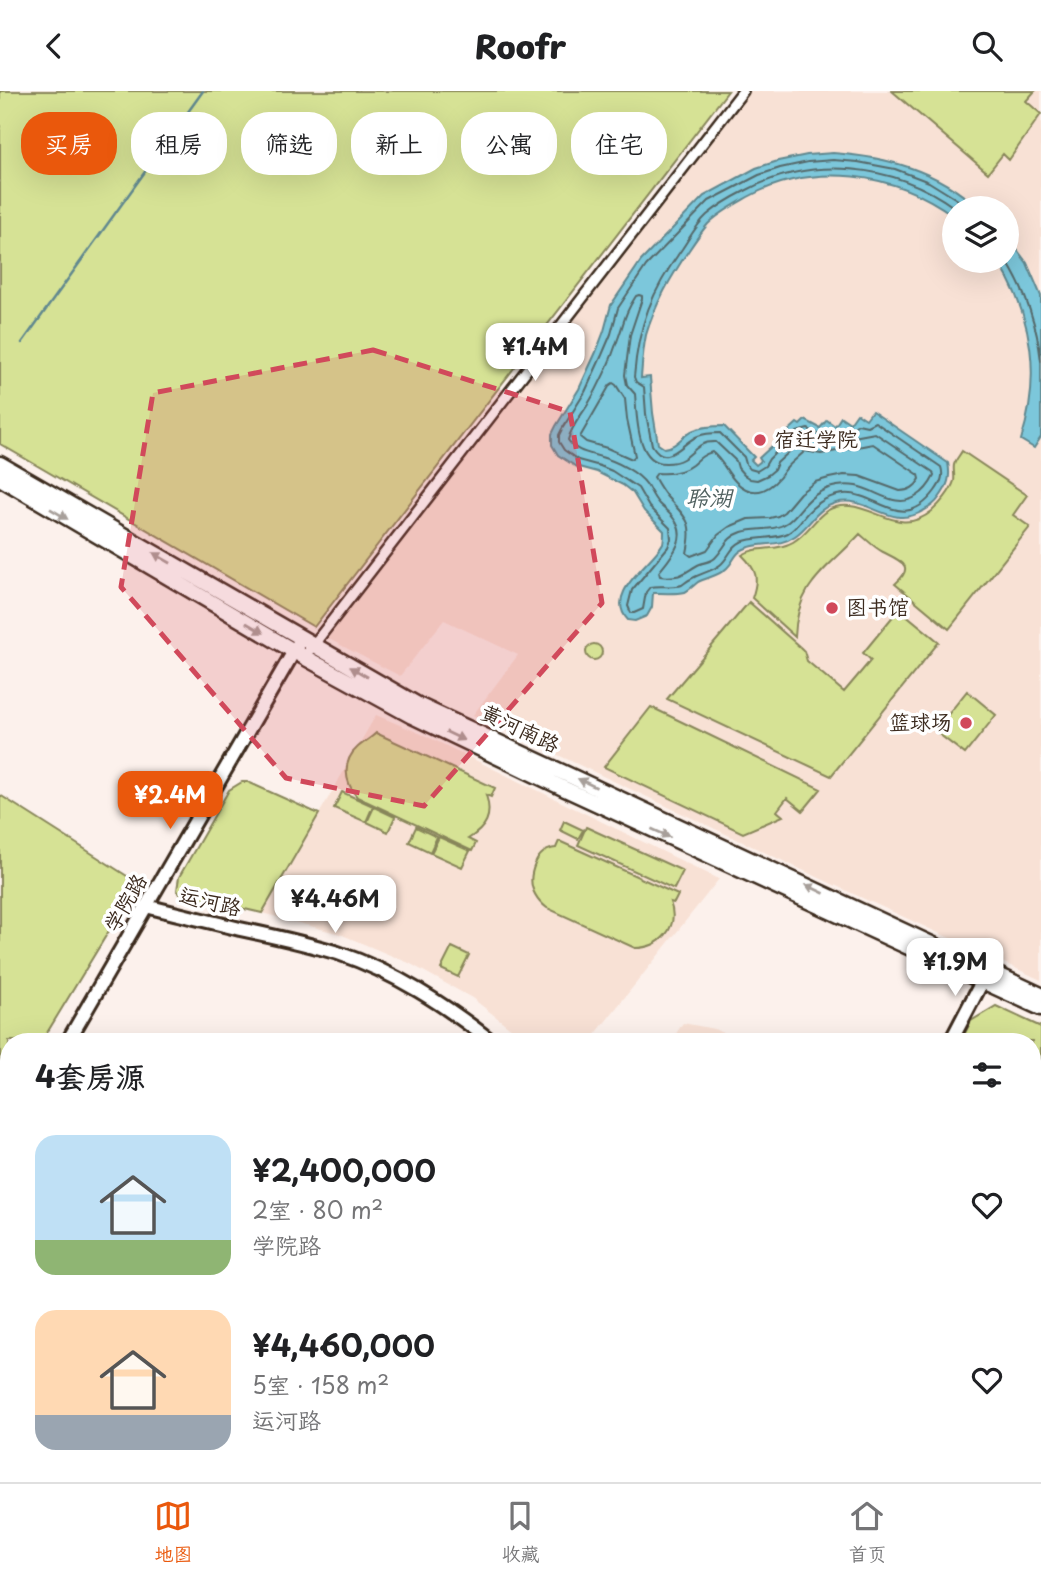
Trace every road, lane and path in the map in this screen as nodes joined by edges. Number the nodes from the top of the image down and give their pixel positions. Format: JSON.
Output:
{"nodes":[{"id":1,"x":743,"y":91,"type":"edge"},
{"id":2,"x":0,"y":464,"type":"edge"},
{"id":3,"x":0,"y":478,"type":"edge"},
{"id":4,"x":303,"y":648,"type":"junction"},
{"id":5,"x":146,"y":906,"type":"junction"},
{"id":6,"x":985,"y":975,"type":"junction"},
{"id":7,"x":1041,"y":995,"type":"edge"},
{"id":8,"x":1041,"y":1008,"type":"edge"},
{"id":9,"x":73,"y":1033,"type":"edge"},
{"id":10,"x":480,"y":1033,"type":"edge"},
{"id":11,"x":955,"y":1033,"type":"edge"}],
"edges":[{"from":1,"to":4,"type":"street"},
{"from":4,"to":2,"type":"main road","name":"黄河南路","one_way":true},
{"from":3,"to":4,"type":"main road","name":"黄河南路","one_way":true},
{"from":4,"to":5,"type":"street","name":"学院路"},
{"from":4,"to":6,"type":"main road","name":"黄河南路"},
{"from":5,"to":9,"type":"street","name":"学院路"},
{"from":5,"to":10,"type":"street","name":"运河路"},
{"from":6,"to":7,"type":"main road","name":"黄河南路"},
{"from":6,"to":8,"type":"main road","name":"黄河南路"},
{"from":6,"to":11,"type":"street"}]}
